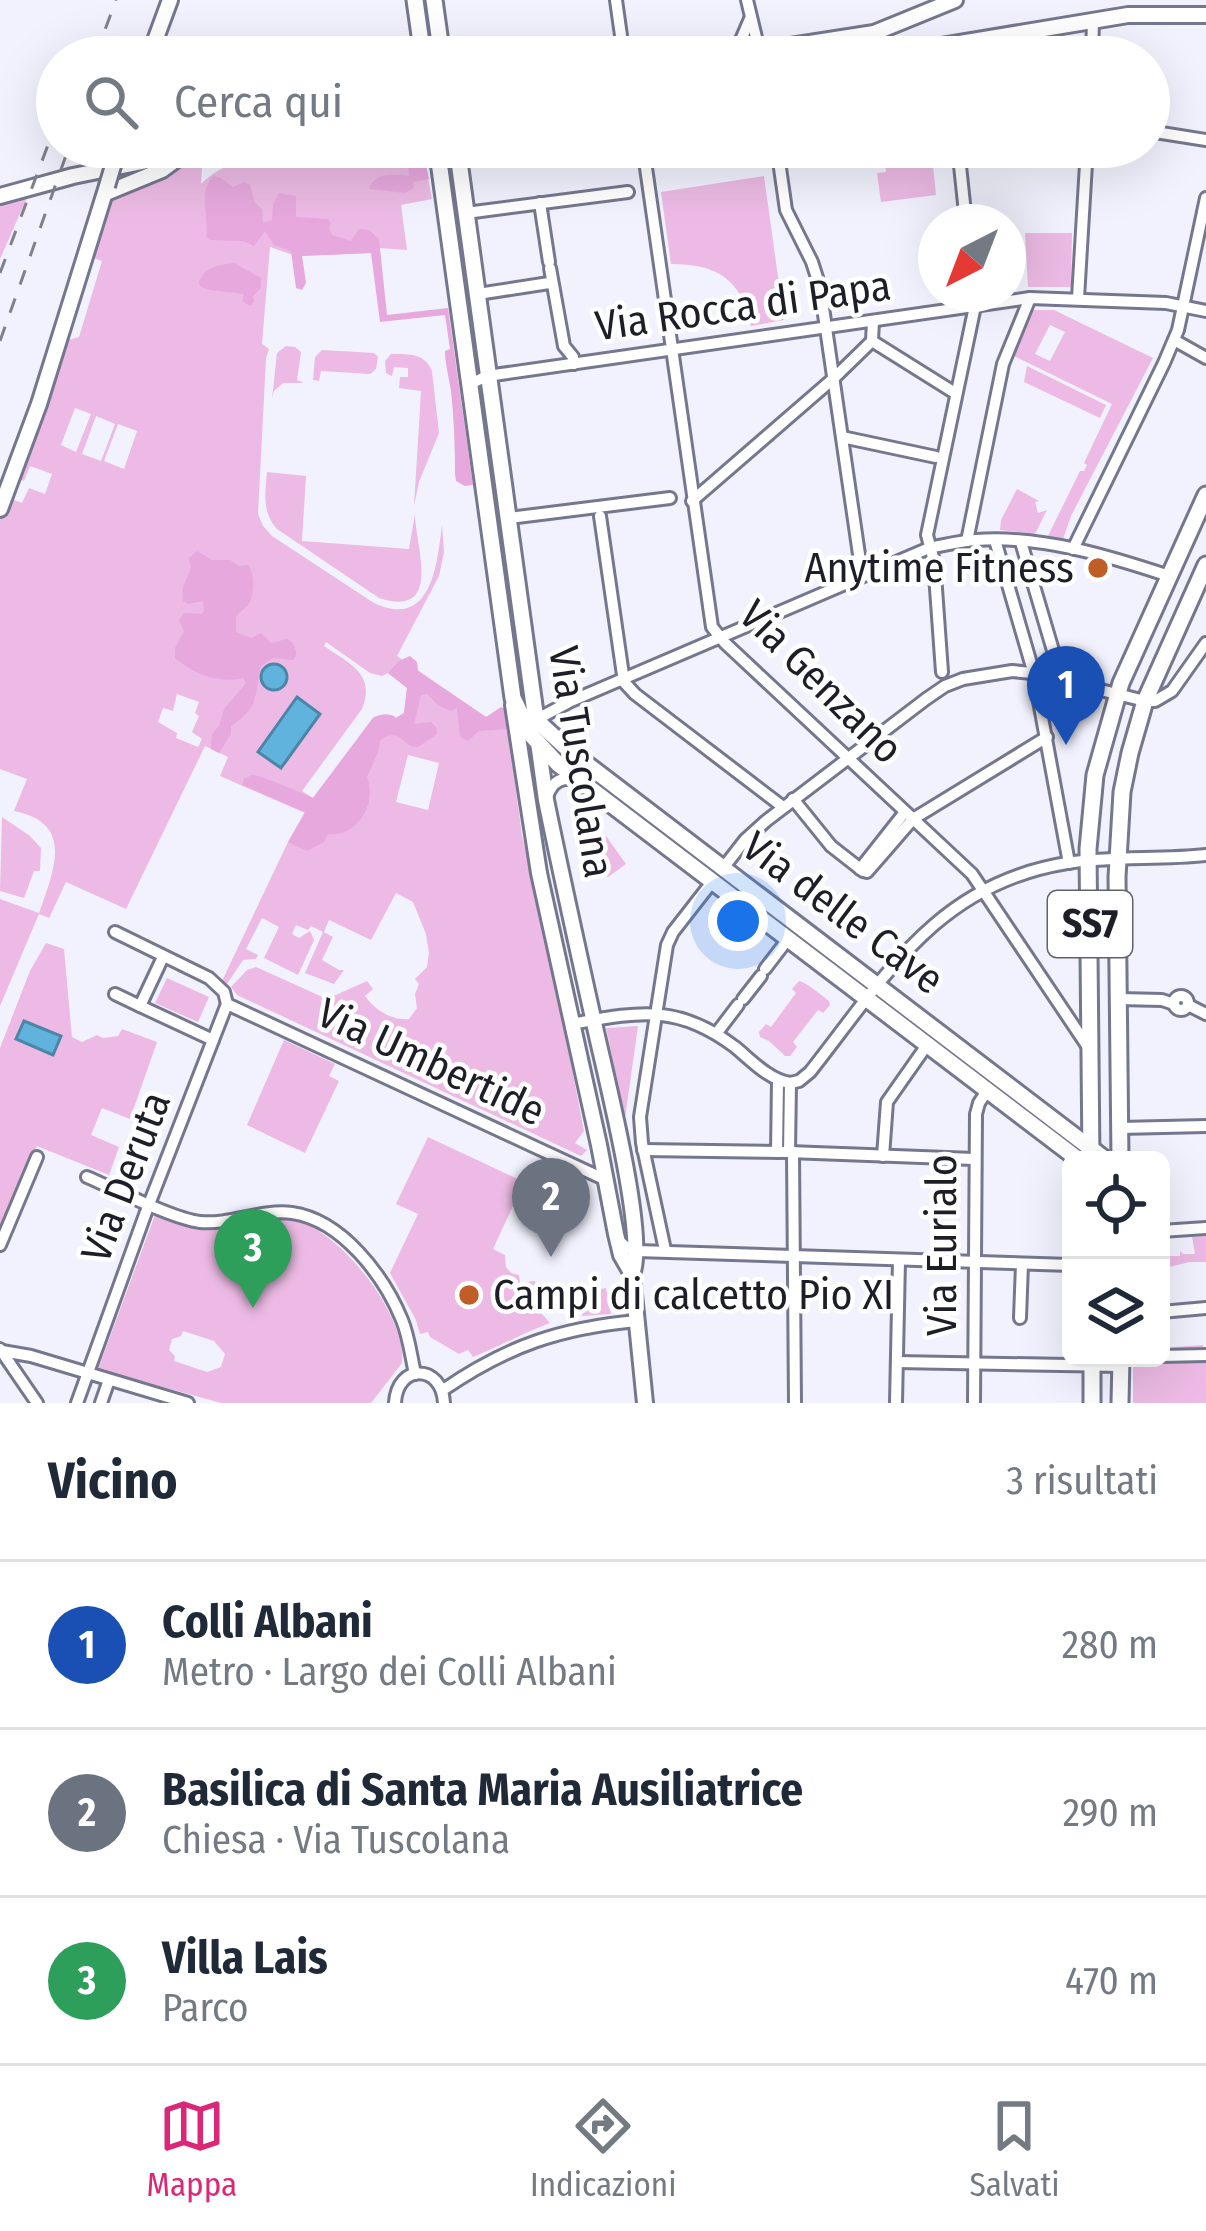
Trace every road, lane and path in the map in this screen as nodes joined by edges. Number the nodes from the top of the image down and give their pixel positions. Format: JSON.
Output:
{"nodes":[{"id":1,"x":170,"y":0,"type":"edge"},
{"id":2,"x":415,"y":0,"type":"edge"},
{"id":3,"x":434,"y":0,"type":"edge"},
{"id":4,"x":616,"y":0,"type":"edge"},
{"id":5,"x":747,"y":0,"type":"edge"},
{"id":6,"x":955,"y":0,"type":"edge"},
{"id":7,"x":751,"y":15,"type":"junction"},
{"id":8,"x":1206,"y":15,"type":"edge"},
{"id":9,"x":1093,"y":20,"type":"junction"},
{"id":10,"x":157,"y":36,"type":"edge"},
{"id":11,"x":419,"y":36,"type":"edge"},
{"id":12,"x":439,"y":36,"type":"edge"},
{"id":13,"x":621,"y":36,"type":"edge"},
{"id":14,"x":743,"y":36,"type":"edge"},
{"id":15,"x":756,"y":36,"type":"edge"},
{"id":16,"x":859,"y":36,"type":"edge"},
{"id":17,"x":1018,"y":36,"type":"edge"},
{"id":18,"x":1093,"y":36,"type":"edge"},
{"id":19,"x":1170,"y":134,"type":"edge"},
{"id":20,"x":1206,"y":140,"type":"edge"},
{"id":21,"x":112,"y":168,"type":"edge"},
{"id":22,"x":112,"y":168,"type":"edge"},
{"id":23,"x":165,"y":168,"type":"edge"},
{"id":24,"x":439,"y":168,"type":"edge"},
{"id":25,"x":460,"y":168,"type":"edge"},
{"id":26,"x":646,"y":168,"type":"edge"},
{"id":27,"x":780,"y":168,"type":"edge"},
{"id":28,"x":960,"y":168,"type":"edge"},
{"id":29,"x":1086,"y":168,"type":"edge"},
{"id":30,"x":106,"y":190,"type":"junction"},
{"id":31,"x":628,"y":192,"type":"dead end"},
{"id":32,"x":0,"y":196,"type":"edge"},
{"id":33,"x":1206,"y":198,"type":"edge"},
{"id":34,"x":540,"y":203,"type":"junction"},
{"id":35,"x":964,"y":204,"type":"edge"},
{"id":36,"x":466,"y":213,"type":"junction"},
{"id":37,"x":549,"y":283,"type":"dead end"},
{"id":38,"x":478,"y":294,"type":"junction"},
{"id":39,"x":1026,"y":298,"type":"edge"},
{"id":40,"x":1030,"y":298,"type":"junction"},
{"id":41,"x":1078,"y":298,"type":"junction"},
{"id":42,"x":1185,"y":305,"type":"junction"},
{"id":43,"x":1206,"y":310,"type":"edge"},
{"id":44,"x":918,"y":312,"type":"edge"},
{"id":45,"x":973,"y":312,"type":"edge"},
{"id":46,"x":873,"y":321,"type":"junction"},
{"id":47,"x":826,"y":328,"type":"junction"},
{"id":48,"x":1174,"y":340,"type":"junction"},
{"id":49,"x":872,"y":341,"type":"junction"},
{"id":50,"x":670,"y":350,"type":"junction"},
{"id":51,"x":1206,"y":358,"type":"edge"},
{"id":52,"x":574,"y":364,"type":"junction"},
{"id":53,"x":489,"y":376,"type":"junction"},
{"id":54,"x":834,"y":378,"type":"junction"},
{"id":55,"x":470,"y":384,"type":"junction"},
{"id":56,"x":956,"y":393,"type":"junction"},
{"id":57,"x":842,"y":437,"type":"junction"},
{"id":58,"x":936,"y":457,"type":"dead end"},
{"id":59,"x":1206,"y":495,"type":"edge"},
{"id":60,"x":670,"y":498,"type":"dead end"},
{"id":61,"x":692,"y":501,"type":"junction"},
{"id":62,"x":0,"y":509,"type":"edge"},
{"id":63,"x":509,"y":515,"type":"junction"},
{"id":64,"x":600,"y":516,"type":"dead end"},
{"id":65,"x":488,"y":521,"type":"junction"},
{"id":66,"x":995,"y":540,"type":"junction"},
{"id":67,"x":967,"y":541,"type":"junction"},
{"id":68,"x":1021,"y":542,"type":"junction"},
{"id":69,"x":929,"y":548,"type":"junction"},
{"id":70,"x":1073,"y":549,"type":"junction"},
{"id":71,"x":1206,"y":565,"type":"edge"},
{"id":72,"x":862,"y":575,"type":"junction"},
{"id":73,"x":1169,"y":576,"type":"junction"},
{"id":74,"x":720,"y":638,"type":"junction"},
{"id":75,"x":1206,"y":643,"type":"edge"},
{"id":76,"x":942,"y":672,"type":"dead end"},
{"id":77,"x":1034,"y":674,"type":"junction"},
{"id":78,"x":623,"y":680,"type":"junction"},
{"id":79,"x":1062,"y":682,"type":"junction"},
{"id":80,"x":1118,"y":692,"type":"junction"},
{"id":81,"x":512,"y":698,"type":"junction"},
{"id":82,"x":1145,"y":701,"type":"junction"},
{"id":83,"x":531,"y":723,"type":"junction"},
{"id":84,"x":1047,"y":737,"type":"junction"},
{"id":85,"x":538,"y":744,"type":"junction"},
{"id":86,"x":848,"y":758,"type":"junction"},
{"id":87,"x":580,"y":780,"type":"junction"},
{"id":88,"x":546,"y":800,"type":"junction"},
{"id":89,"x":788,"y":803,"type":"junction"},
{"id":90,"x":909,"y":815,"type":"junction"},
{"id":91,"x":554,"y":841,"type":"junction"},
{"id":92,"x":533,"y":846,"type":"junction"},
{"id":93,"x":1206,"y":855,"type":"edge"},
{"id":94,"x":1118,"y":860,"type":"junction"},
{"id":95,"x":1089,"y":861,"type":"junction"},
{"id":96,"x":1069,"y":863,"type":"junction"},
{"id":97,"x":724,"y":868,"type":"junction"},
{"id":98,"x":712,"y":882,"type":"junction"},
{"id":99,"x":983,"y":890,"type":"junction"},
{"id":100,"x":115,"y":932,"type":"dead end"},
{"id":101,"x":788,"y":939,"type":"junction"},
{"id":102,"x":163,"y":957,"type":"junction"},
{"id":103,"x":878,"y":985,"type":"junction"},
{"id":104,"x":115,"y":994,"type":"dead end"},
{"id":105,"x":867,"y":999,"type":"junction"},
{"id":106,"x":1119,"y":999,"type":"junction"},
{"id":107,"x":227,"y":1004,"type":"junction"},
{"id":108,"x":140,"y":1006,"type":"junction"},
{"id":109,"x":656,"y":1012,"type":"junction"},
{"id":110,"x":1206,"y":1014,"type":"edge"},
{"id":111,"x":593,"y":1020,"type":"junction"},
{"id":112,"x":572,"y":1024,"type":"junction"},
{"id":113,"x":720,"y":1029,"type":"junction"},
{"id":114,"x":214,"y":1040,"type":"junction"},
{"id":115,"x":927,"y":1046,"type":"junction"},
{"id":116,"x":1090,"y":1050,"type":"junction"},
{"id":117,"x":1119,"y":1079,"type":"junction"},
{"id":118,"x":1091,"y":1080,"type":"junction"},
{"id":119,"x":784,"y":1082,"type":"junction"},
{"id":120,"x":987,"y":1091,"type":"junction"},
{"id":121,"x":1092,"y":1120,"type":"junction"},
{"id":122,"x":1206,"y":1126,"type":"edge"},
{"id":123,"x":1120,"y":1128,"type":"junction"},
{"id":124,"x":1061,"y":1135,"type":"junction"},
{"id":125,"x":620,"y":1141,"type":"junction"},
{"id":126,"x":599,"y":1145,"type":"junction"},
{"id":127,"x":643,"y":1150,"type":"junction"},
{"id":128,"x":1072,"y":1151,"type":"edge"},
{"id":129,"x":1086,"y":1151,"type":"edge"},
{"id":130,"x":1091,"y":1151,"type":"edge"},
{"id":131,"x":1120,"y":1151,"type":"edge"},
{"id":132,"x":786,"y":1152,"type":"junction"},
{"id":133,"x":883,"y":1156,"type":"junction"},
{"id":134,"x":38,"y":1157,"type":"dead end"},
{"id":135,"x":974,"y":1159,"type":"junction"},
{"id":136,"x":87,"y":1177,"type":"dead end"},
{"id":137,"x":606,"y":1180,"type":"junction"},
{"id":138,"x":149,"y":1203,"type":"junction"},
{"id":139,"x":1206,"y":1228,"type":"edge"},
{"id":140,"x":1170,"y":1230,"type":"edge"},
{"id":141,"x":617,"y":1238,"type":"junction"},
{"id":142,"x":0,"y":1245,"type":"edge"},
{"id":143,"x":665,"y":1250,"type":"junction"},
{"id":144,"x":637,"y":1251,"type":"junction"},
{"id":145,"x":794,"y":1258,"type":"junction"},
{"id":146,"x":899,"y":1260,"type":"junction"},
{"id":147,"x":974,"y":1263,"type":"junction"},
{"id":148,"x":1022,"y":1264,"type":"junction"},
{"id":149,"x":1062,"y":1265,"type":"edge"},
{"id":150,"x":632,"y":1274,"type":"junction"},
{"id":151,"x":1206,"y":1308,"type":"edge"},
{"id":152,"x":1170,"y":1311,"type":"edge"},
{"id":153,"x":1021,"y":1318,"type":"dead end"},
{"id":154,"x":637,"y":1321,"type":"junction"},
{"id":155,"x":1,"y":1350,"type":"edge"},
{"id":156,"x":1206,"y":1355,"type":"edge"},
{"id":157,"x":1170,"y":1356,"type":"edge"},
{"id":158,"x":898,"y":1362,"type":"junction"},
{"id":159,"x":1062,"y":1363,"type":"edge"},
{"id":160,"x":974,"y":1364,"type":"junction"},
{"id":161,"x":1092,"y":1367,"type":"edge"},
{"id":162,"x":1121,"y":1367,"type":"edge"},
{"id":163,"x":88,"y":1374,"type":"junction"},
{"id":164,"x":415,"y":1374,"type":"junction"},
{"id":165,"x":109,"y":1380,"type":"junction"},
{"id":166,"x":444,"y":1400,"type":"edge"},
{"id":167,"x":392,"y":1402,"type":"edge"},
{"id":168,"x":37,"y":1403,"type":"edge"},
{"id":169,"x":77,"y":1403,"type":"edge"},
{"id":170,"x":101,"y":1403,"type":"edge"},
{"id":171,"x":188,"y":1403,"type":"edge"},
{"id":172,"x":645,"y":1403,"type":"edge"},
{"id":173,"x":795,"y":1403,"type":"edge"},
{"id":174,"x":896,"y":1403,"type":"edge"},
{"id":175,"x":974,"y":1403,"type":"edge"},
{"id":176,"x":1093,"y":1403,"type":"edge"},
{"id":177,"x":1120,"y":1403,"type":"edge"}],
"edges":[{"from":1,"to":10,"type":"main road"},
{"from":2,"to":11,"type":"main road"},
{"from":3,"to":12,"type":"main road"},
{"from":4,"to":13,"type":"street"},
{"from":5,"to":7,"type":"street"},
{"from":6,"to":16,"type":"main road"},
{"from":7,"to":14,"type":"street"},
{"from":7,"to":15,"type":"street"},
{"from":8,"to":9,"type":"main road"},
{"from":9,"to":17,"type":"main road"},
{"from":9,"to":18,"type":"street"},
{"from":19,"to":20,"type":"street"},
{"from":21,"to":32,"type":"main road"},
{"from":22,"to":30,"type":"main road","bridge":true},
{"from":23,"to":30,"type":"main road"},
{"from":24,"to":55,"type":"main road","name":"Via Tuscolana"},
{"from":25,"to":36,"type":"main road","name":"Via Tuscolana"},
{"from":26,"to":50,"type":"street","name":"Via Genzano"},
{"from":27,"to":47,"type":"street"},
{"from":28,"to":35,"type":"street"},
{"from":29,"to":41,"type":"street"},
{"from":30,"to":62,"type":"main road"},
{"from":31,"to":34,"type":"street"},
{"from":33,"to":42,"type":"street"},
{"from":34,"to":36,"type":"street"},
{"from":34,"to":52,"type":"street"},
{"from":36,"to":38,"type":"main road","name":"Via Tuscolana"},
{"from":37,"to":38,"type":"street"},
{"from":38,"to":53,"type":"main road","name":"Via Tuscolana"},
{"from":39,"to":40,"type":"street","name":"Via Rocca di Papa"},
{"from":40,"to":41,"type":"street","name":"Via Rocca di Papa"},
{"from":40,"to":67,"type":"street"},
{"from":41,"to":42,"type":"street","name":"Via Rocca di Papa"},
{"from":42,"to":43,"type":"street","name":"Via Rocca di Papa"},
{"from":42,"to":48,"type":"street"},
{"from":44,"to":46,"type":"street","name":"Via Rocca di Papa"},
{"from":45,"to":56,"type":"street"},
{"from":46,"to":47,"type":"street","name":"Via Rocca di Papa"},
{"from":46,"to":49,"type":"street"},
{"from":47,"to":50,"type":"street","name":"Via Rocca di Papa"},
{"from":47,"to":54,"type":"street"},
{"from":48,"to":51,"type":"street"},
{"from":48,"to":70,"type":"street"},
{"from":49,"to":54,"type":"street"},
{"from":49,"to":56,"type":"street"},
{"from":50,"to":52,"type":"street","name":"Via Rocca di Papa"},
{"from":50,"to":61,"type":"street","name":"Via Genzano"},
{"from":52,"to":53,"type":"street","name":"Via Rocca di Papa"},
{"from":53,"to":55,"type":"street"},
{"from":53,"to":63,"type":"main road","name":"Via Tuscolana"},
{"from":54,"to":57,"type":"street"},
{"from":54,"to":61,"type":"street"},
{"from":55,"to":65,"type":"main road","name":"Via Tuscolana"},
{"from":56,"to":69,"type":"street"},
{"from":57,"to":58,"type":"street"},
{"from":57,"to":72,"type":"street"},
{"from":59,"to":73,"type":"main road","number":"SS7"},
{"from":60,"to":63,"type":"street"},
{"from":61,"to":74,"type":"street","name":"Via Genzano"},
{"from":63,"to":65,"type":"street"},
{"from":63,"to":83,"type":"main road","name":"Via Tuscolana"},
{"from":64,"to":78,"type":"street"},
{"from":65,"to":81,"type":"main road","name":"Via Tuscolana"},
{"from":66,"to":67,"type":"street"},
{"from":66,"to":68,"type":"street"},
{"from":66,"to":77,"type":"street"},
{"from":67,"to":69,"type":"street"},
{"from":68,"to":70,"type":"street"},
{"from":68,"to":79,"type":"street"},
{"from":69,"to":72,"type":"street"},
{"from":69,"to":76,"type":"street"},
{"from":70,"to":73,"type":"street"},
{"from":71,"to":82,"type":"main road","number":"SS7"},
{"from":72,"to":74,"type":"street"},
{"from":73,"to":80,"type":"main road","number":"SS7"},
{"from":74,"to":78,"type":"street"},
{"from":74,"to":86,"type":"street","name":"Via Genzano"},
{"from":75,"to":82,"type":"street"},
{"from":77,"to":79,"type":"street"},
{"from":77,"to":84,"type":"street"},
{"from":77,"to":86,"type":"street"},
{"from":78,"to":83,"type":"street"},
{"from":78,"to":89,"type":"street"},
{"from":79,"to":80,"type":"street"},
{"from":80,"to":82,"type":"street"},
{"from":80,"to":95,"type":"main road","number":"SS7"},
{"from":81,"to":83,"type":"main road"},
{"from":81,"to":92,"type":"main road","name":"Via Tuscolana"},
{"from":82,"to":94,"type":"main road","number":"SS7"},
{"from":83,"to":85,"type":"main road","name":"Via delle Cave"},
{"from":83,"to":97,"type":"main road","name":"Via delle Cave"},
{"from":84,"to":90,"type":"street"},
{"from":84,"to":96,"type":"street"},
{"from":85,"to":87,"type":"main road","name":"Via delle Cave"},
{"from":85,"to":88,"type":"main road","name":"Via Tuscolana"},
{"from":86,"to":89,"type":"street"},
{"from":86,"to":90,"type":"street","name":"Via Genzano"},
{"from":87,"to":88,"type":"street"},
{"from":87,"to":98,"type":"main road","name":"Via delle Cave"},
{"from":88,"to":91,"type":"main road","name":"Via Tuscolana"},
{"from":89,"to":90,"type":"street"},
{"from":89,"to":97,"type":"street"},
{"from":90,"to":99,"type":"street","name":"Via Genzano"},
{"from":91,"to":92,"type":"street"},
{"from":91,"to":111,"type":"main road","name":"Via Tuscolana"},
{"from":92,"to":112,"type":"main road","name":"Via Tuscolana"},
{"from":93,"to":94,"type":"street"},
{"from":94,"to":95,"type":"street"},
{"from":94,"to":106,"type":"main road","number":"SS7"},
{"from":95,"to":96,"type":"street"},
{"from":95,"to":116,"type":"main road","number":"SS7"},
{"from":96,"to":99,"type":"street"},
{"from":97,"to":98,"type":"main road"},
{"from":97,"to":103,"type":"main road","name":"Via delle Cave"},
{"from":98,"to":101,"type":"main road","name":"Via delle Cave"},
{"from":98,"to":109,"type":"street"},
{"from":99,"to":103,"type":"street"},
{"from":99,"to":116,"type":"street","name":"Via Genzano"},
{"from":100,"to":102,"type":"street","name":"Via Umbertide"},
{"from":101,"to":105,"type":"main road","name":"Via delle Cave"},
{"from":101,"to":113,"type":"street"},
{"from":102,"to":107,"type":"street","name":"Via Umbertide"},
{"from":102,"to":108,"type":"street"},
{"from":103,"to":105,"type":"street"},
{"from":103,"to":124,"type":"main road","name":"Via delle Cave"},
{"from":104,"to":108,"type":"street"},
{"from":105,"to":115,"type":"main road","name":"Via delle Cave"},
{"from":105,"to":119,"type":"street"},
{"from":106,"to":110,"type":"street"},
{"from":106,"to":117,"type":"main road","number":"SS7"},
{"from":107,"to":114,"type":"street","name":"Via Deruta"},
{"from":107,"to":137,"type":"street","name":"Via Umbertide"},
{"from":108,"to":114,"type":"street"},
{"from":109,"to":111,"type":"street"},
{"from":109,"to":113,"type":"street"},
{"from":109,"to":127,"type":"street"},
{"from":111,"to":112,"type":"street"},
{"from":111,"to":125,"type":"main road","name":"Via Tuscolana"},
{"from":112,"to":126,"type":"main road","name":"Via Tuscolana"},
{"from":113,"to":119,"type":"street"},
{"from":114,"to":138,"type":"street","name":"Via Deruta"},
{"from":115,"to":120,"type":"main road","name":"Via delle Cave"},
{"from":115,"to":133,"type":"street"},
{"from":116,"to":118,"type":"main road","number":"SS7"},
{"from":117,"to":118,"type":"street"},
{"from":117,"to":123,"type":"main road","number":"SS7"},
{"from":118,"to":121,"type":"main road","number":"SS7"},
{"from":119,"to":132,"type":"street"},
{"from":120,"to":124,"type":"main road","name":"Via delle Cave"},
{"from":120,"to":135,"type":"street","name":"Via Eurialo"},
{"from":121,"to":124,"type":"street"},
{"from":121,"to":130,"type":"main road","number":"SS7"},
{"from":122,"to":123,"type":"street"},
{"from":123,"to":131,"type":"main road","number":"SS7"},
{"from":124,"to":128,"type":"main road","name":"Via delle Cave"},
{"from":124,"to":129,"type":"main road","name":"Via delle Cave"},
{"from":125,"to":126,"type":"street"},
{"from":125,"to":144,"type":"main road","name":"Via Tuscolana"},
{"from":126,"to":137,"type":"main road","name":"Via Tuscolana"},
{"from":127,"to":132,"type":"street"},
{"from":127,"to":143,"type":"street"},
{"from":132,"to":133,"type":"street"},
{"from":132,"to":145,"type":"street"},
{"from":133,"to":135,"type":"street"},
{"from":134,"to":142,"type":"street"},
{"from":135,"to":147,"type":"street","name":"Via Eurialo"},
{"from":136,"to":138,"type":"street"},
{"from":137,"to":141,"type":"main road","name":"Via Tuscolana"},
{"from":138,"to":163,"type":"street","name":"Via Deruta"},
{"from":138,"to":164,"type":"street"},
{"from":139,"to":140,"type":"street"},
{"from":141,"to":144,"type":"street"},
{"from":141,"to":150,"type":"main road"},
{"from":143,"to":144,"type":"street"},
{"from":143,"to":145,"type":"street"},
{"from":144,"to":150,"type":"main road"},
{"from":145,"to":146,"type":"street"},
{"from":145,"to":173,"type":"street"},
{"from":146,"to":147,"type":"street"},
{"from":146,"to":158,"type":"street"},
{"from":147,"to":148,"type":"street"},
{"from":147,"to":160,"type":"street","name":"Via Eurialo"},
{"from":148,"to":149,"type":"street"},
{"from":148,"to":153,"type":"street"},
{"from":150,"to":154,"type":"main road"},
{"from":151,"to":152,"type":"street"},
{"from":154,"to":166,"type":"street"},
{"from":154,"to":172,"type":"main road"},
{"from":155,"to":163,"type":"street"},
{"from":155,"to":168,"type":"street"},
{"from":156,"to":157,"type":"street"},
{"from":158,"to":160,"type":"street"},
{"from":158,"to":174,"type":"street"},
{"from":159,"to":160,"type":"street"},
{"from":160,"to":175,"type":"street","name":"Via Eurialo"},
{"from":161,"to":176,"type":"main road"},
{"from":162,"to":177,"type":"main road"},
{"from":163,"to":165,"type":"street"},
{"from":163,"to":169,"type":"street","name":"Via Deruta"},
{"from":164,"to":166,"type":"street"},
{"from":164,"to":167,"type":"street"},
{"from":165,"to":170,"type":"street"},
{"from":165,"to":171,"type":"street"}]}
